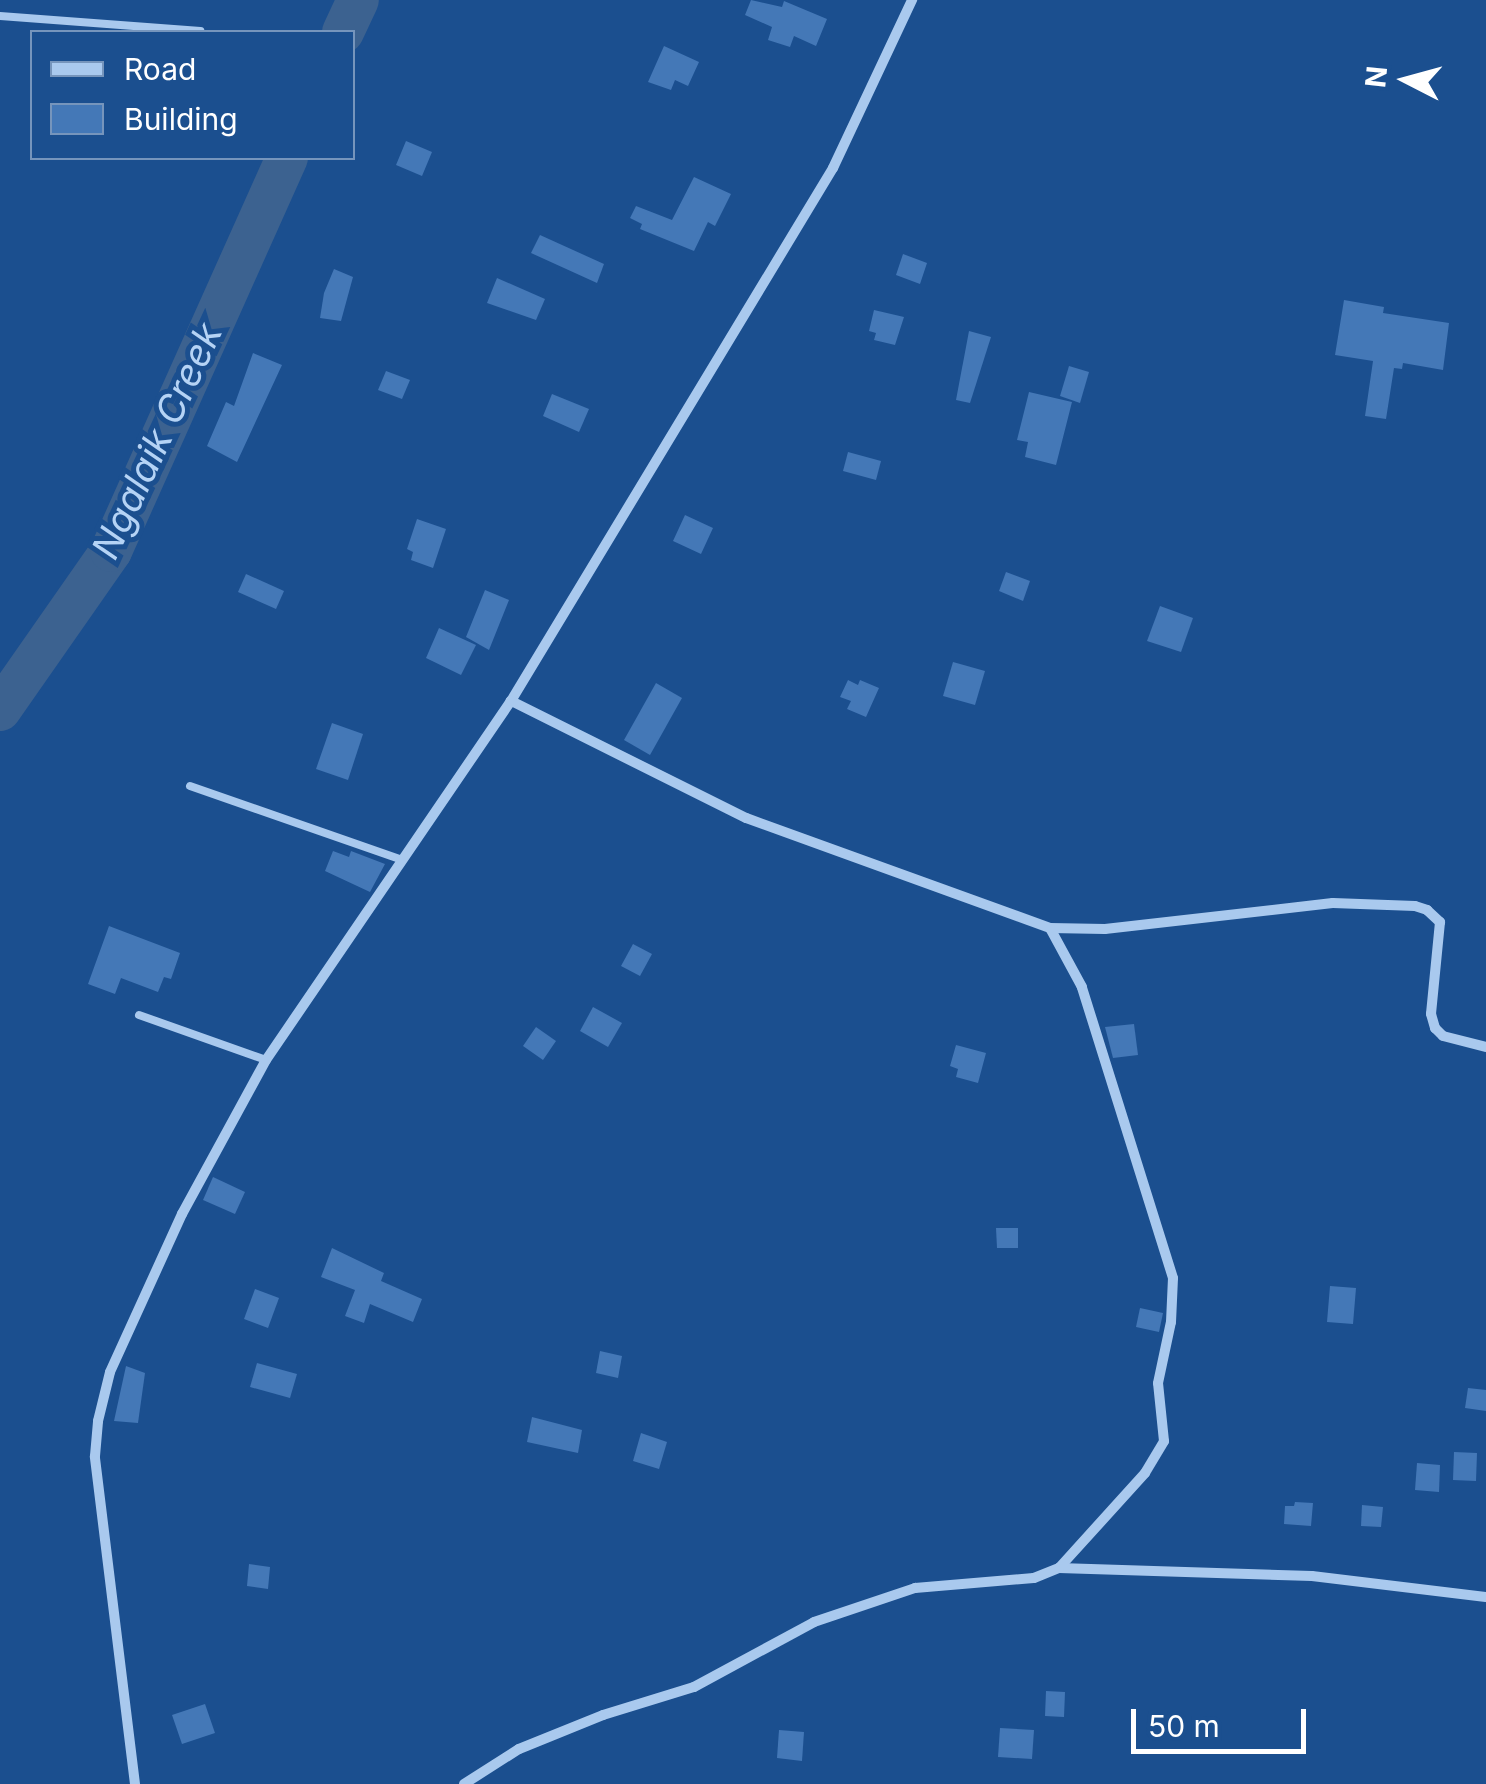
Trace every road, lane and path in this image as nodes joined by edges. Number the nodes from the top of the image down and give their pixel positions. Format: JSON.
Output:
{"nodes":[{"id":1,"x":912,"y":0,"type":"edge"},
{"id":2,"x":0,"y":16,"type":"edge"},
{"id":3,"x":187,"y":30,"type":"edge"},
{"id":4,"x":512,"y":701,"type":"junction"},
{"id":5,"x":190,"y":786,"type":"dead end"},
{"id":6,"x":402,"y":860,"type":"junction"},
{"id":7,"x":1050,"y":928,"type":"junction"},
{"id":8,"x":140,"y":1015,"type":"dead end"},
{"id":9,"x":1486,"y":1046,"type":"edge"},
{"id":10,"x":266,"y":1060,"type":"junction"},
{"id":11,"x":1058,"y":1568,"type":"junction"},
{"id":12,"x":1486,"y":1597,"type":"edge"},
{"id":13,"x":136,"y":1784,"type":"edge"},
{"id":14,"x":464,"y":1784,"type":"edge"}],
"edges":[{"from":1,"to":4,"type":"street"},
{"from":2,"to":3,"type":"lane"},
{"from":4,"to":6,"type":"street"},
{"from":4,"to":7,"type":"street"},
{"from":5,"to":6,"type":"lane"},
{"from":6,"to":10,"type":"street"},
{"from":7,"to":9,"type":"street"},
{"from":7,"to":11,"type":"street"},
{"from":8,"to":10,"type":"lane"},
{"from":10,"to":13,"type":"street"},
{"from":11,"to":12,"type":"street"},
{"from":11,"to":14,"type":"street"}]}
